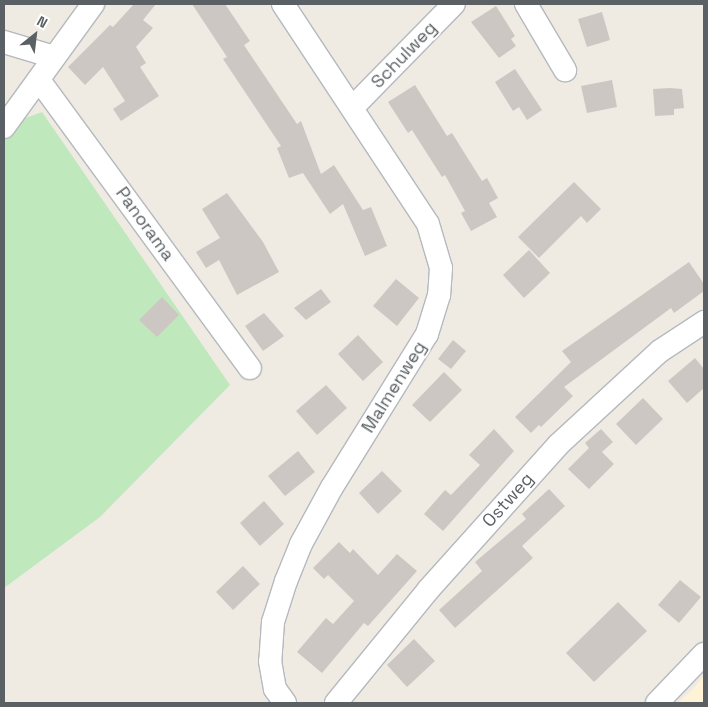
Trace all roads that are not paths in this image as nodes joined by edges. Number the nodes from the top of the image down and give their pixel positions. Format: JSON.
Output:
{"nodes":[{"id":1,"x":93,"y":4,"type":"edge"},
{"id":2,"x":283,"y":4,"type":"edge"},
{"id":3,"x":454,"y":4,"type":"edge"},
{"id":4,"x":526,"y":4,"type":"edge"},
{"id":5,"x":4,"y":42,"type":"edge"},
{"id":6,"x":54,"y":57,"type":"junction"},
{"id":7,"x":565,"y":70,"type":"dead end"},
{"id":8,"x":39,"y":80,"type":"junction"},
{"id":9,"x":353,"y":107,"type":"junction"},
{"id":10,"x":4,"y":127,"type":"edge"},
{"id":11,"x":704,"y":322,"type":"edge"},
{"id":12,"x":250,"y":368,"type":"dead end"},
{"id":13,"x":704,"y":654,"type":"edge"},
{"id":14,"x":285,"y":703,"type":"edge"},
{"id":15,"x":336,"y":703,"type":"edge"},
{"id":16,"x":657,"y":703,"type":"edge"}],
"edges":[{"from":1,"to":6,"type":"street"},
{"from":2,"to":9,"type":"street","name":"Malmenweg"},
{"from":3,"to":9,"type":"street","name":"Schulweg"},
{"from":4,"to":7,"type":"street"},
{"from":5,"to":6,"type":"street"},
{"from":6,"to":8,"type":"street"},
{"from":8,"to":10,"type":"street"},
{"from":8,"to":12,"type":"street","name":"Panorama"},
{"from":9,"to":14,"type":"street","name":"Malmenweg"},
{"from":11,"to":15,"type":"street","name":"Ostweg"},
{"from":13,"to":16,"type":"street"}]}
